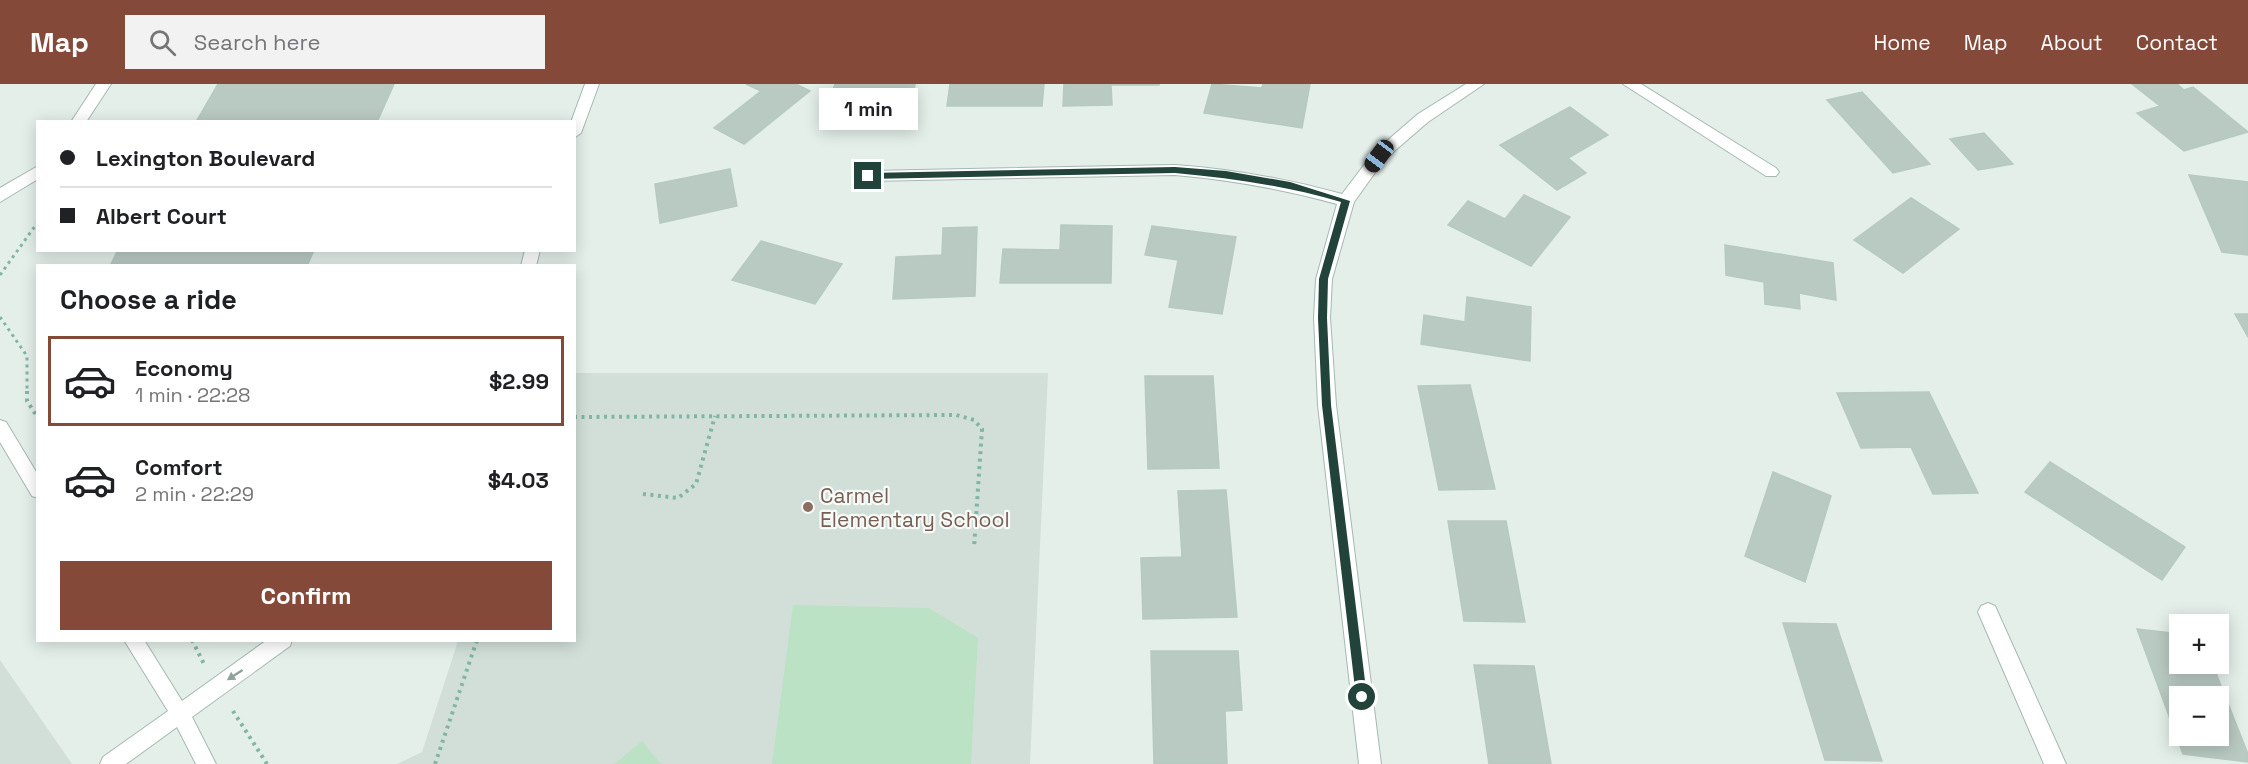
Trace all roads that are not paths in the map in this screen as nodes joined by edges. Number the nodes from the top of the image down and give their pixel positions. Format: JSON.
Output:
{"nodes":[{"id":1,"x":104,"y":84,"type":"edge"},
{"id":2,"x":592,"y":84,"type":"edge"},
{"id":3,"x":1477,"y":84,"type":"edge"},
{"id":4,"x":1630,"y":84,"type":"edge"},
{"id":5,"x":79,"y":120,"type":"edge"},
{"id":6,"x":576,"y":128,"type":"edge"},
{"id":7,"x":36,"y":172,"type":"edge"},
{"id":8,"x":1770,"y":172,"type":"dead end"},
{"id":9,"x":868,"y":176,"type":"dead end"},
{"id":10,"x":0,"y":196,"type":"edge"},
{"id":11,"x":1346,"y":201,"type":"junction"},
{"id":12,"x":0,"y":427,"type":"edge"},
{"id":13,"x":36,"y":488,"type":"edge"},
{"id":14,"x":1988,"y":612,"type":"dead end"},
{"id":15,"x":135,"y":642,"type":"edge"},
{"id":16,"x":280,"y":642,"type":"edge"},
{"id":17,"x":180,"y":714,"type":"junction"},
{"id":18,"x":110,"y":764,"type":"edge"},
{"id":19,"x":206,"y":764,"type":"edge"},
{"id":20,"x":1370,"y":764,"type":"edge"},
{"id":21,"x":2055,"y":764,"type":"edge"}],
"edges":[{"from":1,"to":5,"type":"street"},
{"from":2,"to":6,"type":"lane"},
{"from":3,"to":11,"type":"street"},
{"from":4,"to":8,"type":"street"},
{"from":7,"to":10,"type":"street"},
{"from":9,"to":11,"type":"street"},
{"from":11,"to":20,"type":"street"},
{"from":12,"to":13,"type":"lane"},
{"from":14,"to":21,"type":"street"},
{"from":15,"to":17,"type":"lane"},
{"from":16,"to":17,"type":"lane","one_way":true},
{"from":17,"to":18,"type":"lane"},
{"from":17,"to":19,"type":"lane"}]}
